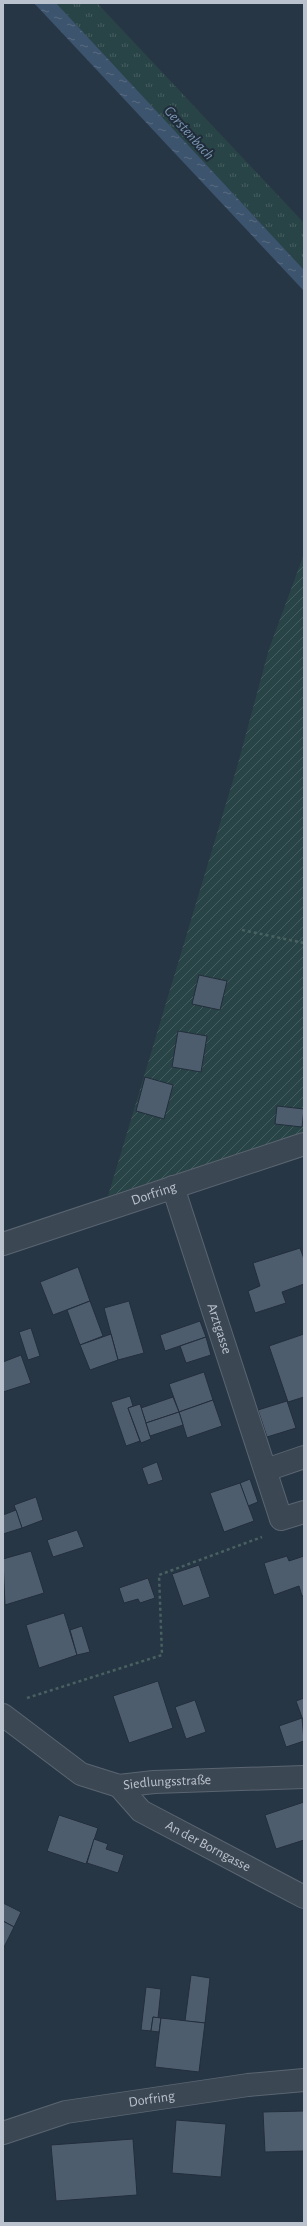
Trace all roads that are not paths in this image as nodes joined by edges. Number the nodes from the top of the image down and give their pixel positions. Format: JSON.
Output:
{"nodes":[{"id":1,"x":304,"y":1144,"type":"edge"},
{"id":2,"x":173,"y":1187,"type":"junction"},
{"id":3,"x":3,"y":1244,"type":"edge"},
{"id":4,"x":304,"y":1457,"type":"edge"},
{"id":5,"x":266,"y":1470,"type":"junction"},
{"id":6,"x":304,"y":1512,"type":"edge"},
{"id":7,"x":3,"y":1715,"type":"edge"},
{"id":8,"x":304,"y":1777,"type":"edge"},
{"id":9,"x":119,"y":1786,"type":"junction"},
{"id":10,"x":304,"y":1897,"type":"edge"},
{"id":11,"x":304,"y":2080,"type":"edge"},
{"id":12,"x":3,"y":2133,"type":"edge"}],
"edges":[{"from":1,"to":2,"type":"street","name":"Dorfring"},
{"from":2,"to":3,"type":"street","name":"Dorfring"},
{"from":2,"to":5,"type":"street","name":"Arztgasse"},
{"from":4,"to":5,"type":"street"},
{"from":5,"to":6,"type":"street","name":"Arztgasse"},
{"from":7,"to":9,"type":"street","name":"Siedlungsstraße"},
{"from":8,"to":9,"type":"street","name":"Siedlungsstraße"},
{"from":9,"to":10,"type":"street","name":"An der Borngasse"},
{"from":11,"to":12,"type":"street","name":"Dorfring"}]}
